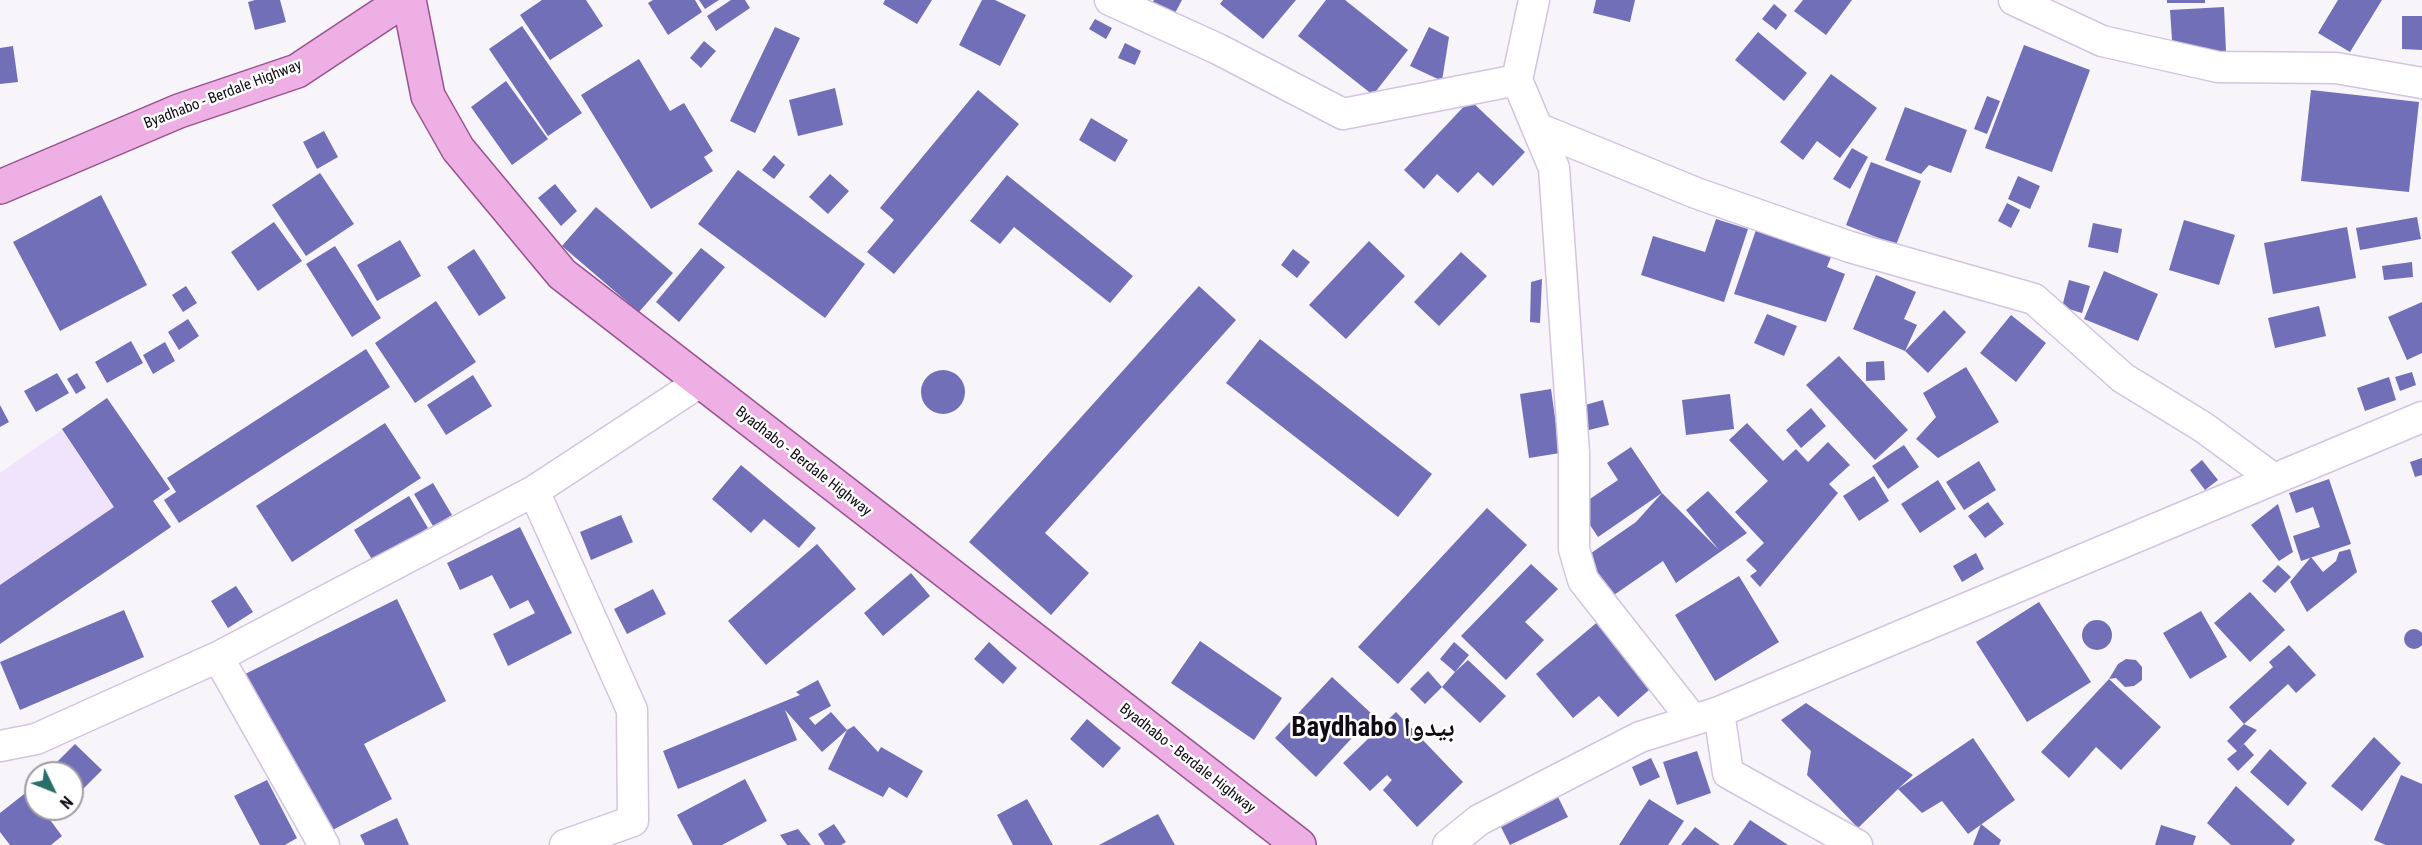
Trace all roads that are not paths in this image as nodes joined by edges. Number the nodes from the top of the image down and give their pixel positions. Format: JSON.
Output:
{"nodes":[{"id":1,"x":404,"y":0,"type":"edge"},
{"id":2,"x":409,"y":0,"type":"edge"},
{"id":3,"x":1110,"y":0,"type":"edge"},
{"id":4,"x":1534,"y":0,"type":"edge"},
{"id":5,"x":2014,"y":0,"type":"edge"},
{"id":6,"x":1517,"y":80,"type":"junction"},
{"id":7,"x":2422,"y":83,"type":"edge"},
{"id":8,"x":1537,"y":128,"type":"junction"},
{"id":9,"x":0,"y":187,"type":"edge"},
{"id":10,"x":700,"y":382,"type":"junction"},
{"id":11,"x":2422,"y":417,"type":"edge"},
{"id":12,"x":2274,"y":479,"type":"junction"},
{"id":13,"x":534,"y":491,"type":"junction"},
{"id":14,"x":218,"y":657,"type":"junction"},
{"id":15,"x":1706,"y":716,"type":"junction"},
{"id":16,"x":0,"y":746,"type":"edge"},
{"id":17,"x":324,"y":845,"type":"edge"},
{"id":18,"x":566,"y":845,"type":"edge"},
{"id":19,"x":1299,"y":845,"type":"edge"},
{"id":20,"x":1448,"y":845,"type":"edge"},
{"id":21,"x":1857,"y":845,"type":"edge"}],
"edges":[{"from":1,"to":9,"type":"main road","name":"Byadhabo - Berdale Highway"},
{"from":2,"to":10,"type":"main road","name":"Byadhabo - Berdale Highway"},
{"from":3,"to":6,"type":"street"},
{"from":4,"to":6,"type":"street"},
{"from":5,"to":7,"type":"street"},
{"from":6,"to":8,"type":"street"},
{"from":8,"to":12,"type":"street"},
{"from":8,"to":15,"type":"street"},
{"from":10,"to":13,"type":"street"},
{"from":10,"to":19,"type":"main road","name":"Byadhabo - Berdale Highway"},
{"from":11,"to":12,"type":"street"},
{"from":12,"to":15,"type":"street"},
{"from":13,"to":14,"type":"street"},
{"from":13,"to":18,"type":"street"},
{"from":14,"to":16,"type":"street"},
{"from":14,"to":17,"type":"street"},
{"from":15,"to":20,"type":"street"},
{"from":15,"to":21,"type":"street"}]}
